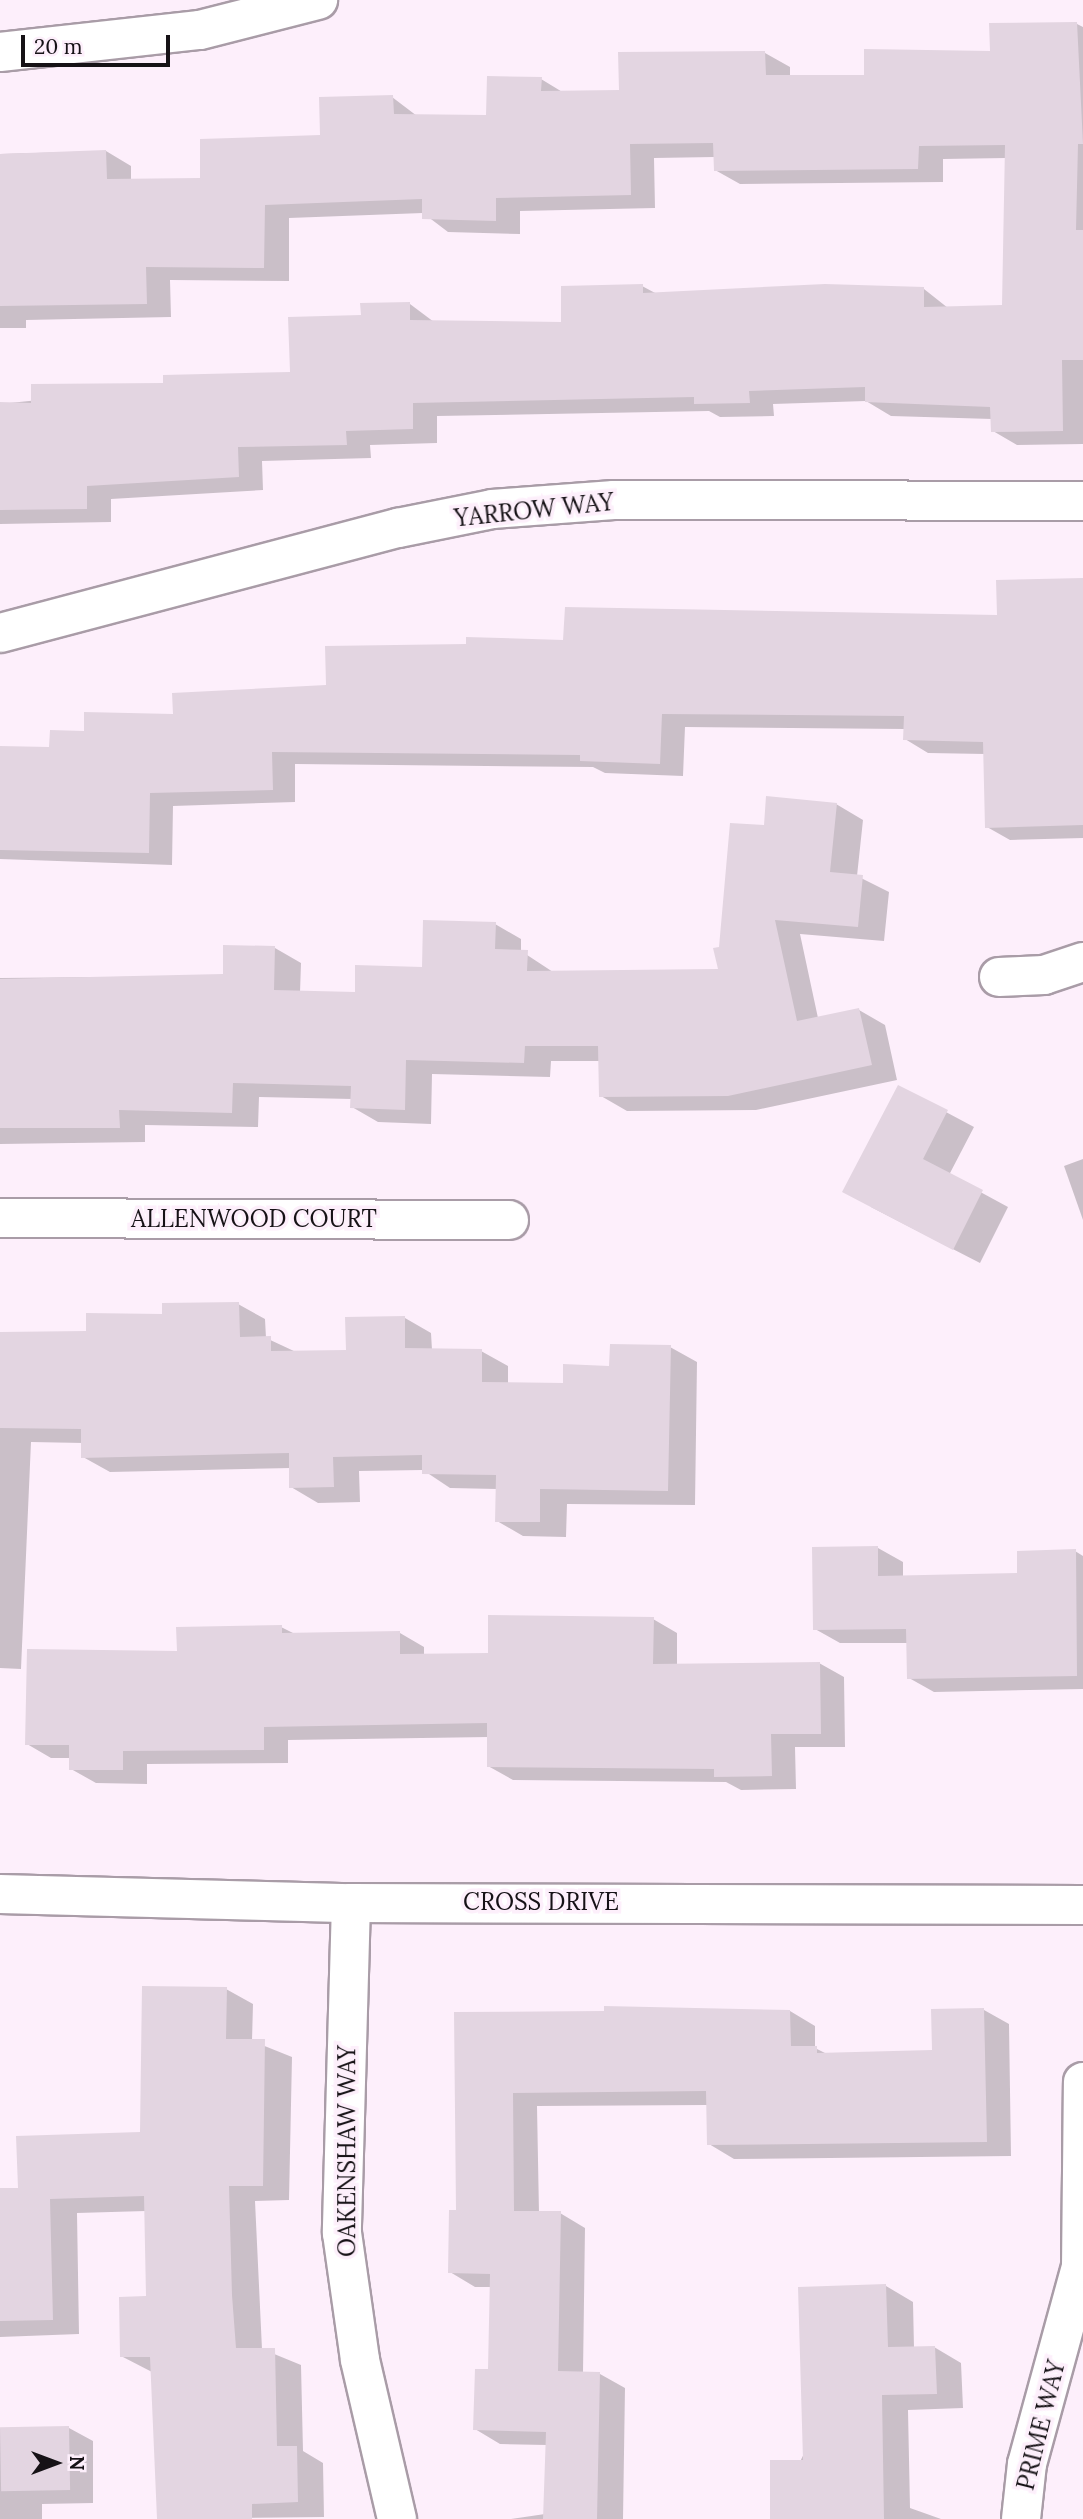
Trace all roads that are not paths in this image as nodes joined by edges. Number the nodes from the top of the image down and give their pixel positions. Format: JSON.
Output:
{"nodes":[{"id":1,"x":318,"y":0,"type":"edge"},
{"id":2,"x":0,"y":52,"type":"edge"},
{"id":3,"x":1083,"y":501,"type":"edge"},
{"id":4,"x":0,"y":633,"type":"edge"},
{"id":5,"x":1083,"y":962,"type":"edge"},
{"id":6,"x":999,"y":978,"type":"dead end"},
{"id":7,"x":0,"y":1218,"type":"edge"},
{"id":8,"x":509,"y":1220,"type":"dead end"},
{"id":9,"x":0,"y":1894,"type":"edge"},
{"id":10,"x":351,"y":1903,"type":"junction"},
{"id":11,"x":1083,"y":1905,"type":"edge"},
{"id":12,"x":1083,"y":2082,"type":"edge"},
{"id":13,"x":397,"y":2519,"type":"edge"},
{"id":14,"x":1020,"y":2519,"type":"edge"}],
"edges":[{"from":1,"to":2,"type":"street"},
{"from":3,"to":4,"type":"street","name":"YARROW WAY"},
{"from":5,"to":6,"type":"street"},
{"from":7,"to":8,"type":"street","name":"ALLENWOOD COURT"},
{"from":9,"to":10,"type":"street","name":"CROSS DRIVE"},
{"from":10,"to":11,"type":"street","name":"CROSS DRIVE"},
{"from":10,"to":13,"type":"street","name":"OAKENSHAW WAY"},
{"from":12,"to":14,"type":"street","name":"PRIME WAY"}]}
